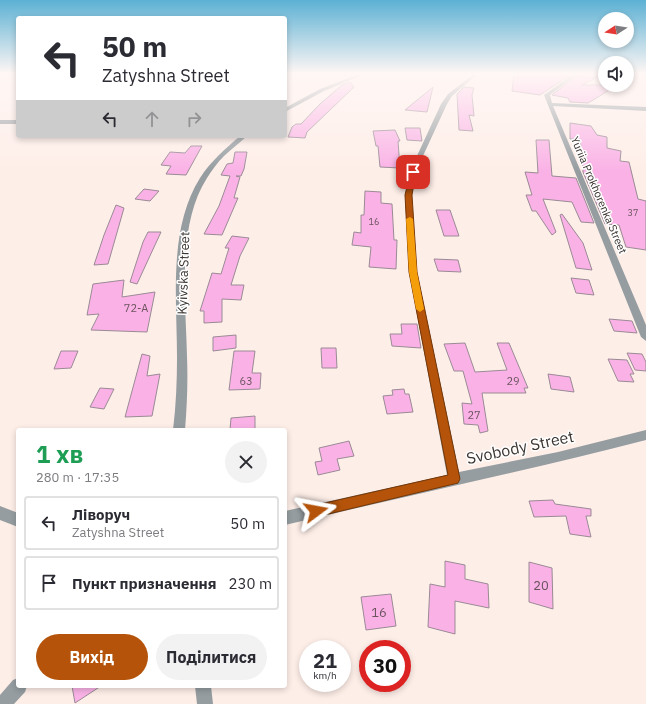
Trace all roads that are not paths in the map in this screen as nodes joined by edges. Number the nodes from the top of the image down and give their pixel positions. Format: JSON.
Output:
{"nodes":[{"id":1,"x":443,"y":106,"type":"edge"},
{"id":2,"x":551,"y":106,"type":"edge"},
{"id":3,"x":586,"y":106,"type":"edge"},
{"id":4,"x":646,"y":109,"type":"edge"},
{"id":5,"x":0,"y":122,"type":"edge"},
{"id":6,"x":16,"y":122,"type":"edge"},
{"id":7,"x":241,"y":138,"type":"edge"},
{"id":8,"x":646,"y":337,"type":"edge"},
{"id":9,"x":179,"y":428,"type":"edge"},
{"id":10,"x":646,"y":435,"type":"edge"},
{"id":11,"x":454,"y":479,"type":"junction"},
{"id":12,"x":0,"y":513,"type":"edge"},
{"id":13,"x":287,"y":518,"type":"edge"},
{"id":14,"x":16,"y":519,"type":"edge"},
{"id":15,"x":17,"y":688,"type":"edge"},
{"id":16,"x":203,"y":688,"type":"edge"},
{"id":17,"x":3,"y":704,"type":"edge"},
{"id":18,"x":205,"y":704,"type":"edge"}],
"edges":[{"from":1,"to":11,"type":"street"},
{"from":2,"to":8,"type":"street","name":"Yuriia Prokhorenka Street"},
{"from":3,"to":4,"type":"street"},
{"from":5,"to":6,"type":"street"},
{"from":7,"to":9,"type":"street","name":"Kyivska Street"},
{"from":10,"to":11,"type":"street","name":"Svobody Street"},
{"from":11,"to":13,"type":"street","name":"Svobody Street"},
{"from":12,"to":14,"type":"street"},
{"from":15,"to":17,"type":"street"},
{"from":16,"to":18,"type":"street"}]}
